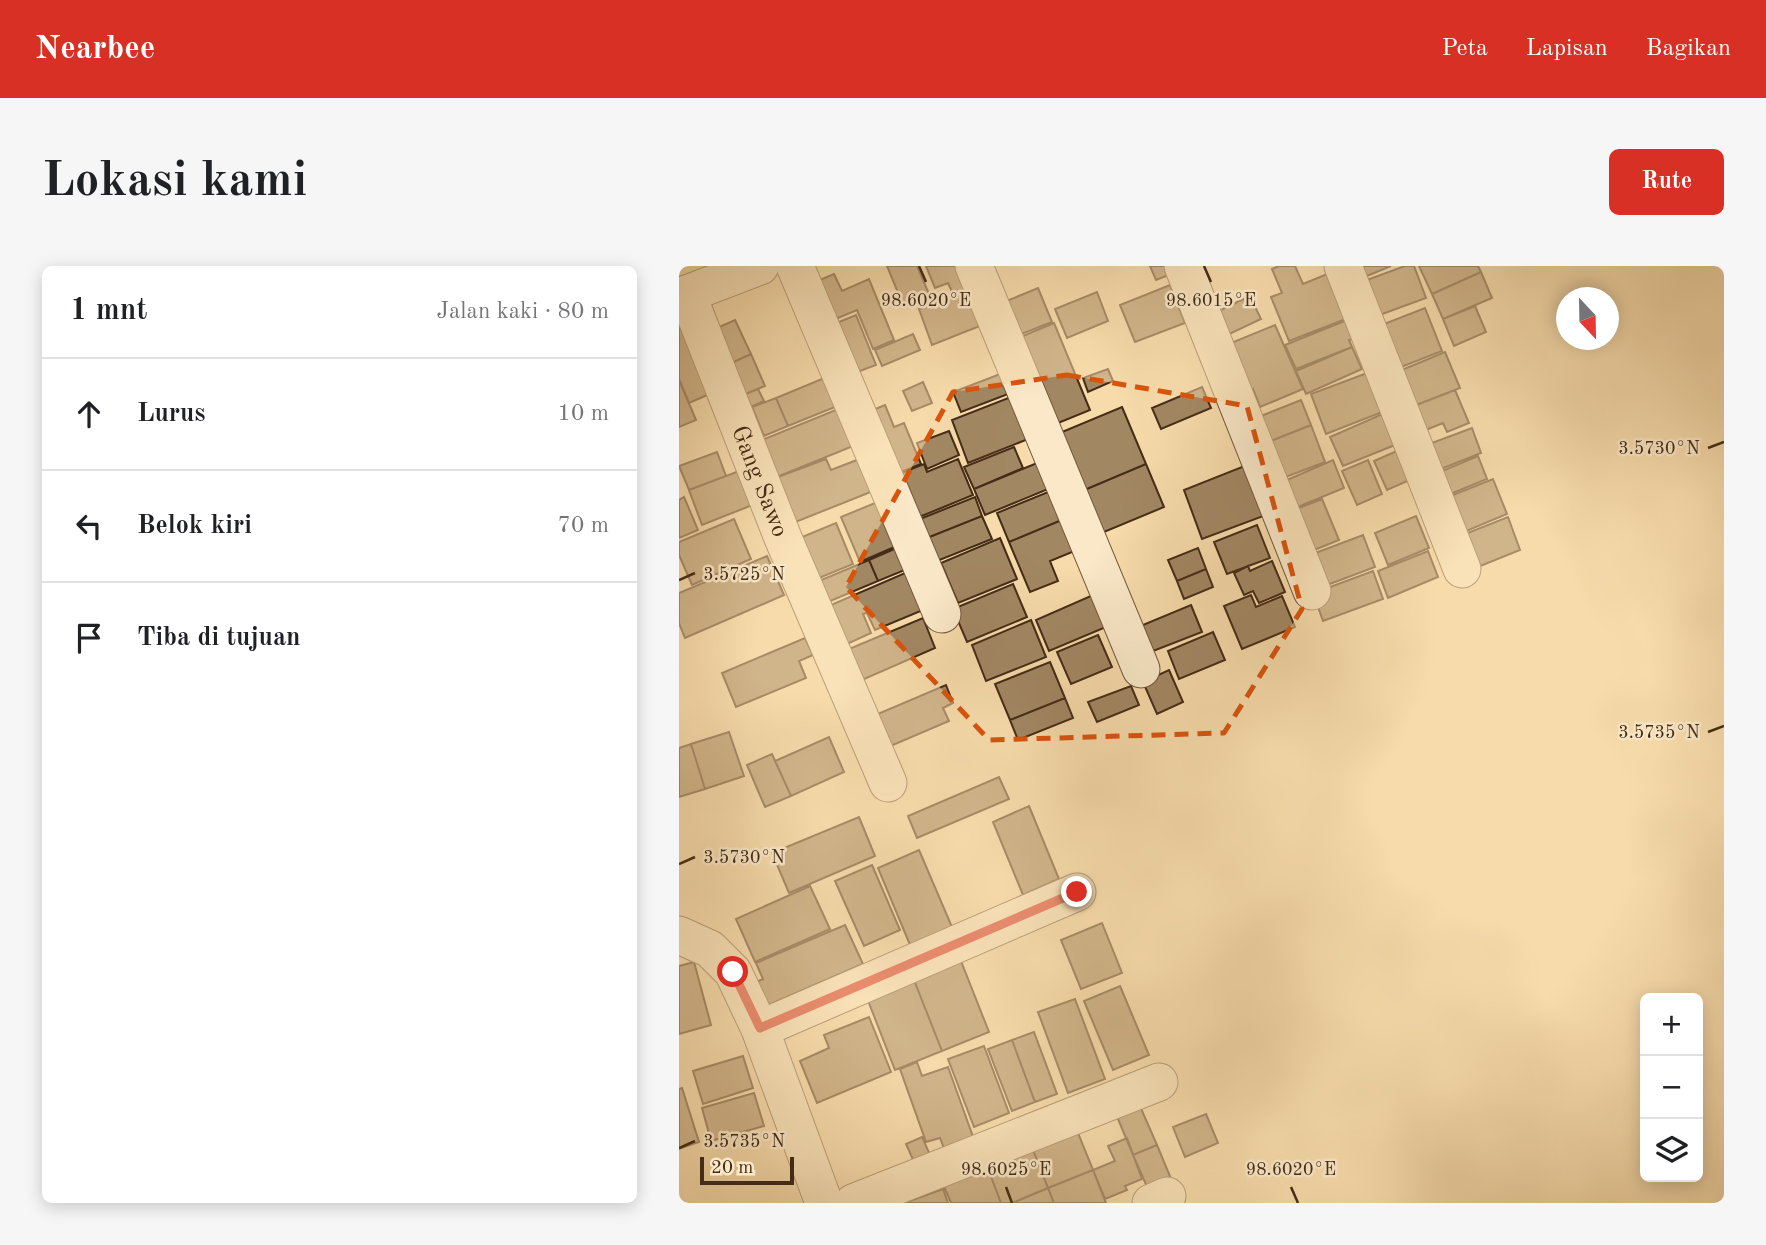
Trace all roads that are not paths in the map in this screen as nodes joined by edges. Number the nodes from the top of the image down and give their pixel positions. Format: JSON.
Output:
{"nodes":[{"id":1,"x":760,"y":266,"type":"edge"},
{"id":2,"x":795,"y":266,"type":"edge"},
{"id":3,"x":974,"y":266,"type":"edge"},
{"id":4,"x":1183,"y":266,"type":"edge"},
{"id":5,"x":1343,"y":266,"type":"edge"},
{"id":6,"x":683,"y":296,"type":"edge"},
{"id":7,"x":1462,"y":569,"type":"dead end"},
{"id":8,"x":1312,"y":591,"type":"dead end"},
{"id":9,"x":942,"y":614,"type":"dead end"},
{"id":10,"x":1141,"y":669,"type":"dead end"},
{"id":11,"x":888,"y":783,"type":"dead end"},
{"id":12,"x":1077,"y":892,"type":"dead end"},
{"id":13,"x":679,"y":935,"type":"edge"},
{"id":14,"x":760,"y":1028,"type":"junction"},
{"id":15,"x":1159,"y":1082,"type":"dead end"},
{"id":16,"x":824,"y":1203,"type":"edge"},
{"id":17,"x":853,"y":1203,"type":"edge"}],
"edges":[{"from":1,"to":6,"type":"street"},
{"from":2,"to":9,"type":"street"},
{"from":3,"to":10,"type":"street"},
{"from":4,"to":8,"type":"street"},
{"from":5,"to":7,"type":"street"},
{"from":6,"to":11,"type":"street","name":"Gang Sawo"},
{"from":12,"to":14,"type":"street"},
{"from":13,"to":14,"type":"street"},
{"from":14,"to":16,"type":"street"},
{"from":15,"to":17,"type":"street"}]}
